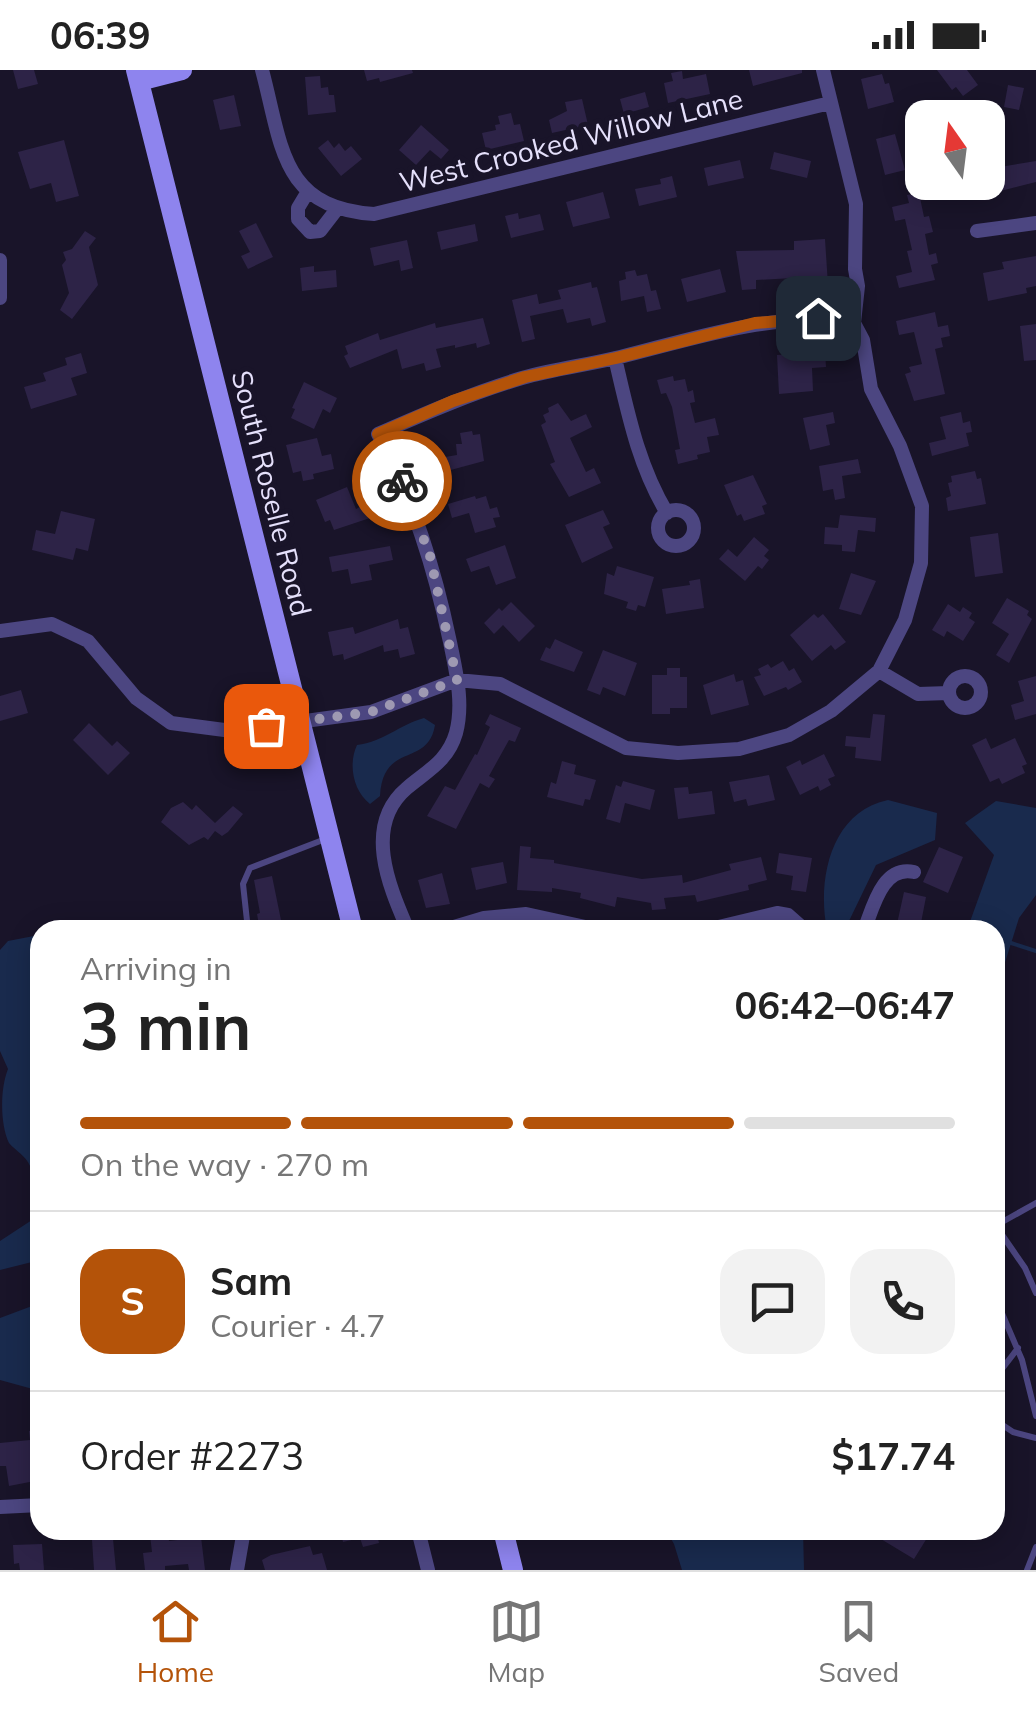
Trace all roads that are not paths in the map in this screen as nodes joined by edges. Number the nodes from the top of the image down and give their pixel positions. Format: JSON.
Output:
{"nodes":[{"id":1,"x":182,"y":70,"type":"edge"},
{"id":2,"x":262,"y":70,"type":"edge"},
{"id":3,"x":822,"y":70,"type":"edge"},
{"id":4,"x":137,"y":76,"type":"edge"},
{"id":5,"x":830,"y":102,"type":"junction"},
{"id":6,"x":308,"y":193,"type":"junction"},
{"id":7,"x":331,"y":206,"type":"junction"},
{"id":8,"x":1036,"y":223,"type":"edge"},
{"id":9,"x":977,"y":231,"type":"dead end"},
{"id":10,"x":0,"y":260,"type":"edge"},
{"id":11,"x":0,"y":298,"type":"edge"},
{"id":12,"x":854,"y":323,"type":"junction"},
{"id":13,"x":616,"y":358,"type":"junction"},
{"id":14,"x":666,"y":513,"type":"dead end"},
{"id":15,"x":0,"y":631,"type":"edge"},
{"id":16,"x":878,"y":671,"type":"junction"},
{"id":17,"x":457,"y":680,"type":"junction"},
{"id":18,"x":949,"y":692,"type":"dead end"},
{"id":19,"x":301,"y":721,"type":"junction"},
{"id":20,"x":329,"y":837,"type":"junction"},
{"id":21,"x":914,"y":872,"type":"dead end"},
{"id":22,"x":247,"y":920,"type":"edge"},
{"id":23,"x":350,"y":920,"type":"edge"},
{"id":24,"x":404,"y":920,"type":"edge"},
{"id":25,"x":477,"y":920,"type":"edge"},
{"id":26,"x":553,"y":920,"type":"edge"},
{"id":27,"x":748,"y":920,"type":"edge"},
{"id":28,"x":794,"y":920,"type":"edge"},
{"id":29,"x":868,"y":920,"type":"edge"},
{"id":30,"x":1036,"y":1203,"type":"edge"},
{"id":31,"x":1005,"y":1220,"type":"edge"},
{"id":32,"x":1005,"y":1240,"type":"edge"},
{"id":33,"x":1036,"y":1292,"type":"edge"},
{"id":34,"x":1005,"y":1319,"type":"edge"},
{"id":35,"x":1018,"y":1348,"type":"junction"},
{"id":36,"x":1005,"y":1365,"type":"edge"},
{"id":37,"x":1036,"y":1416,"type":"edge"},
{"id":38,"x":1005,"y":1427,"type":"edge"},
{"id":39,"x":1036,"y":1438,"type":"edge"},
{"id":40,"x":0,"y":1506,"type":"edge"},
{"id":41,"x":30,"y":1506,"type":"edge"},
{"id":42,"x":242,"y":1540,"type":"edge"},
{"id":43,"x":420,"y":1540,"type":"edge"},
{"id":44,"x":505,"y":1540,"type":"edge"},
{"id":45,"x":1036,"y":1547,"type":"edge"},
{"id":46,"x":1036,"y":1569,"type":"edge"},
{"id":47,"x":237,"y":1570,"type":"edge"},
{"id":48,"x":428,"y":1570,"type":"edge"},
{"id":49,"x":512,"y":1570,"type":"edge"},
{"id":50,"x":1027,"y":1570,"type":"edge"}],
"edges":[{"from":1,"to":4,"type":"main road"},
{"from":2,"to":6,"type":"street"},
{"from":3,"to":5,"type":"street"},
{"from":4,"to":19,"type":"main road","name":"South Roselle Road"},
{"from":5,"to":7,"type":"street","name":"West Crooked Willow Lane"},
{"from":5,"to":12,"type":"street"},
{"from":6,"to":7,"type":"street"},
{"from":6,"to":7,"type":"street"},
{"from":8,"to":9,"type":"street"},
{"from":10,"to":11,"type":"street"},
{"from":12,"to":13,"type":"street"},
{"from":12,"to":16,"type":"street"},
{"from":13,"to":14,"type":"street"},
{"from":13,"to":17,"type":"street"},
{"from":15,"to":19,"type":"street"},
{"from":16,"to":17,"type":"street"},
{"from":16,"to":18,"type":"street"},
{"from":17,"to":19,"type":"street"},
{"from":17,"to":24,"type":"street"},
{"from":19,"to":20,"type":"main road","name":"South Roselle Road"},
{"from":20,"to":22,"type":"lane"},
{"from":20,"to":23,"type":"main road","name":"South Roselle Road"},
{"from":21,"to":29,"type":"street"},
{"from":25,"to":26,"type":"street"},
{"from":27,"to":28,"type":"street"},
{"from":30,"to":31,"type":"lane"},
{"from":32,"to":33,"type":"lane"},
{"from":34,"to":35,"type":"lane"},
{"from":35,"to":36,"type":"lane"},
{"from":35,"to":37,"type":"lane"},
{"from":38,"to":39,"type":"lane"},
{"from":40,"to":41,"type":"street"},
{"from":42,"to":47,"type":"street"},
{"from":43,"to":48,"type":"street"},
{"from":44,"to":49,"type":"main road"},
{"from":45,"to":50,"type":"lane"},
{"from":46,"to":50,"type":"lane"}]}
